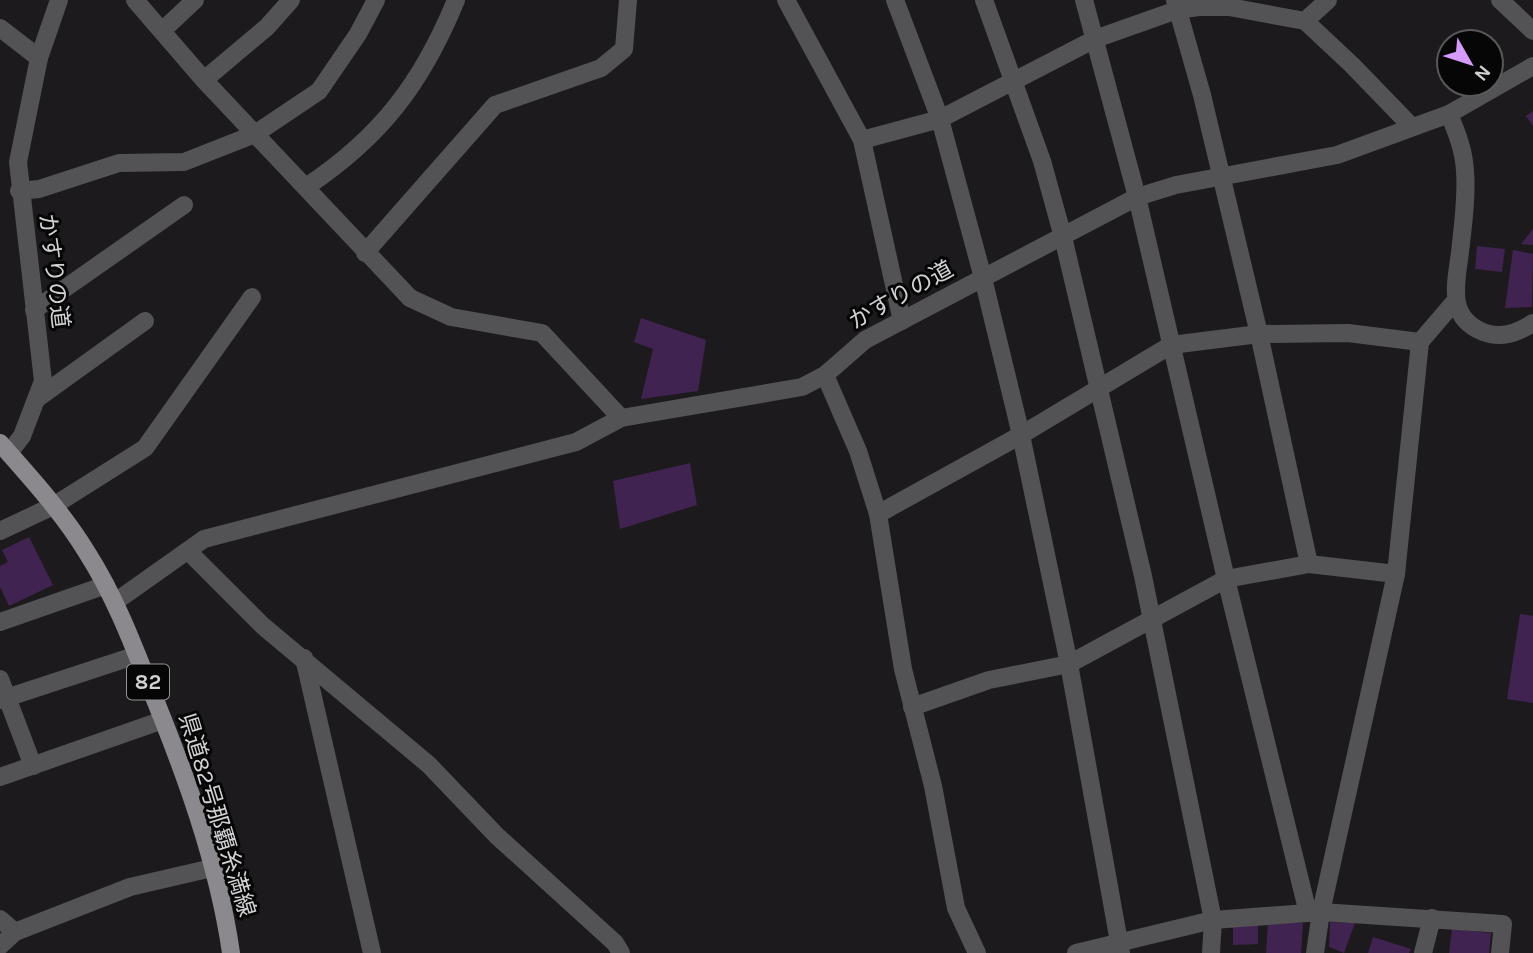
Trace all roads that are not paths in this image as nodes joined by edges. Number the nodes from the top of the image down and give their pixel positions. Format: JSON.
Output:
{"nodes":[{"id":1,"x":59,"y":0,"type":"edge"},
{"id":2,"x":135,"y":0,"type":"edge"},
{"id":3,"x":195,"y":0,"type":"edge"},
{"id":4,"x":291,"y":0,"type":"edge"},
{"id":5,"x":376,"y":0,"type":"edge"},
{"id":6,"x":456,"y":0,"type":"edge"},
{"id":7,"x":628,"y":0,"type":"edge"},
{"id":8,"x":787,"y":0,"type":"edge"},
{"id":9,"x":895,"y":0,"type":"edge"},
{"id":10,"x":984,"y":0,"type":"edge"},
{"id":11,"x":1084,"y":0,"type":"edge"},
{"id":12,"x":1328,"y":0,"type":"edge"},
{"id":13,"x":1500,"y":0,"type":"edge"},
{"id":14,"x":1176,"y":5,"type":"edge"},
{"id":15,"x":1305,"y":21,"type":"junction"},
{"id":16,"x":0,"y":28,"type":"edge"},
{"id":17,"x":162,"y":31,"type":"junction"},
{"id":18,"x":1533,"y":31,"type":"edge"},
{"id":19,"x":1095,"y":39,"type":"junction"},
{"id":20,"x":39,"y":58,"type":"junction"},
{"id":21,"x":1533,"y":66,"type":"edge"},
{"id":22,"x":204,"y":80,"type":"junction"},
{"id":23,"x":1013,"y":80,"type":"junction"},
{"id":24,"x":1450,"y":114,"type":"junction"},
{"id":25,"x":940,"y":119,"type":"junction"},
{"id":26,"x":1412,"y":127,"type":"junction"},
{"id":27,"x":255,"y":134,"type":"junction"},
{"id":28,"x":862,"y":140,"type":"junction"},
{"id":29,"x":1221,"y":176,"type":"junction"},
{"id":30,"x":306,"y":187,"type":"junction"},
{"id":31,"x":19,"y":191,"type":"junction"},
{"id":32,"x":1137,"y":197,"type":"junction"},
{"id":33,"x":184,"y":205,"type":"dead end"},
{"id":34,"x":1063,"y":237,"type":"junction"},
{"id":35,"x":365,"y":253,"type":"junction"},
{"id":36,"x":983,"y":278,"type":"junction"},
{"id":37,"x":252,"y":297,"type":"dead end"},
{"id":38,"x":1456,"y":300,"type":"junction"},
{"id":39,"x":34,"y":310,"type":"junction"},
{"id":40,"x":145,"y":321,"type":"dead end"},
{"id":41,"x":902,"y":321,"type":"junction"},
{"id":42,"x":1533,"y":323,"type":"edge"},
{"id":43,"x":1259,"y":334,"type":"junction"},
{"id":44,"x":1420,"y":342,"type":"junction"},
{"id":45,"x":1171,"y":345,"type":"junction"},
{"id":46,"x":825,"y":375,"type":"junction"},
{"id":47,"x":1099,"y":390,"type":"junction"},
{"id":48,"x":38,"y":398,"type":"junction"},
{"id":49,"x":621,"y":418,"type":"junction"},
{"id":50,"x":1021,"y":435,"type":"junction"},
{"id":51,"x":5,"y":448,"type":"edge"},
{"id":52,"x":54,"y":506,"type":"junction"},
{"id":53,"x":878,"y":514,"type":"junction"},
{"id":54,"x":0,"y":531,"type":"edge"},
{"id":55,"x":188,"y":551,"type":"junction"},
{"id":56,"x":1309,"y":564,"type":"junction"},
{"id":57,"x":1396,"y":574,"type":"junction"},
{"id":58,"x":1226,"y":579,"type":"junction"},
{"id":59,"x":106,"y":585,"type":"junction"},
{"id":60,"x":115,"y":601,"type":"junction"},
{"id":61,"x":1151,"y":619,"type":"junction"},
{"id":62,"x":0,"y":622,"type":"edge"},
{"id":63,"x":137,"y":655,"type":"junction"},
{"id":64,"x":304,"y":658,"type":"junction"},
{"id":65,"x":1069,"y":664,"type":"junction"},
{"id":66,"x":0,"y":679,"type":"edge"},
{"id":67,"x":4,"y":698,"type":"edge"},
{"id":68,"x":912,"y":707,"type":"junction"},
{"id":69,"x":163,"y":720,"type":"junction"},
{"id":70,"x":33,"y":766,"type":"junction"},
{"id":71,"x":0,"y":777,"type":"edge"},
{"id":72,"x":212,"y":869,"type":"junction"},
{"id":73,"x":1315,"y":912,"type":"junction"},
{"id":74,"x":1432,"y":918,"type":"junction"},
{"id":75,"x":0,"y":919,"type":"edge"},
{"id":76,"x":1213,"y":920,"type":"junction"},
{"id":77,"x":15,"y":932,"type":"junction"},
{"id":78,"x":0,"y":946,"type":"edge"},
{"id":79,"x":1120,"y":948,"type":"edge"},
{"id":80,"x":613,"y":950,"type":"edge"},
{"id":81,"x":231,"y":953,"type":"edge"},
{"id":82,"x":372,"y":953,"type":"edge"},
{"id":83,"x":977,"y":953,"type":"edge"},
{"id":84,"x":1076,"y":953,"type":"edge"},
{"id":85,"x":1211,"y":953,"type":"edge"},
{"id":86,"x":1315,"y":953,"type":"edge"},
{"id":87,"x":1423,"y":953,"type":"edge"},
{"id":88,"x":1500,"y":953,"type":"edge"}],
"edges":[{"from":1,"to":20,"type":"street"},
{"from":2,"to":17,"type":"street"},
{"from":3,"to":17,"type":"street"},
{"from":4,"to":22,"type":"street"},
{"from":5,"to":27,"type":"street","name":"かすりの道"},
{"from":6,"to":30,"type":"street"},
{"from":7,"to":35,"type":"street"},
{"from":8,"to":28,"type":"street"},
{"from":9,"to":25,"type":"street"},
{"from":10,"to":23,"type":"street"},
{"from":11,"to":19,"type":"street"},
{"from":12,"to":15,"type":"street"},
{"from":13,"to":18,"type":"street"},
{"from":14,"to":15,"type":"street"},
{"from":14,"to":19,"type":"street"},
{"from":14,"to":29,"type":"street"},
{"from":15,"to":26,"type":"street"},
{"from":16,"to":20,"type":"street"},
{"from":17,"to":22,"type":"street"},
{"from":19,"to":23,"type":"street"},
{"from":19,"to":32,"type":"street"},
{"from":20,"to":31,"type":"street"},
{"from":21,"to":24,"type":"street","name":"かすりの道"},
{"from":22,"to":27,"type":"street"},
{"from":23,"to":25,"type":"street"},
{"from":23,"to":34,"type":"street"},
{"from":24,"to":26,"type":"street","name":"かすりの道"},
{"from":24,"to":38,"type":"street"},
{"from":25,"to":28,"type":"street"},
{"from":25,"to":36,"type":"street"},
{"from":26,"to":29,"type":"street","name":"かすりの道"},
{"from":27,"to":30,"type":"street"},
{"from":27,"to":31,"type":"street","name":"かすりの道"},
{"from":28,"to":41,"type":"street"},
{"from":29,"to":32,"type":"street","name":"かすりの道"},
{"from":29,"to":43,"type":"street"},
{"from":30,"to":35,"type":"street"},
{"from":31,"to":39,"type":"street","name":"かすりの道"},
{"from":32,"to":34,"type":"street","name":"かすりの道"},
{"from":32,"to":45,"type":"street"},
{"from":33,"to":39,"type":"street"},
{"from":34,"to":36,"type":"street","name":"かすりの道"},
{"from":34,"to":47,"type":"street"},
{"from":35,"to":49,"type":"street"},
{"from":36,"to":41,"type":"street","name":"かすりの道"},
{"from":36,"to":50,"type":"street"},
{"from":37,"to":52,"type":"street"},
{"from":38,"to":42,"type":"street"},
{"from":38,"to":44,"type":"street"},
{"from":39,"to":48,"type":"street","name":"かすりの道"},
{"from":40,"to":48,"type":"street"},
{"from":41,"to":46,"type":"street","name":"かすりの道"},
{"from":43,"to":44,"type":"street"},
{"from":43,"to":45,"type":"street"},
{"from":43,"to":56,"type":"street"},
{"from":44,"to":57,"type":"street"},
{"from":45,"to":47,"type":"street"},
{"from":45,"to":58,"type":"street"},
{"from":46,"to":49,"type":"street","name":"かすりの道"},
{"from":46,"to":53,"type":"street"},
{"from":47,"to":50,"type":"street"},
{"from":47,"to":61,"type":"street"},
{"from":48,"to":51,"type":"street","name":"かすりの道"},
{"from":49,"to":55,"type":"street","name":"かすりの道"},
{"from":50,"to":53,"type":"street"},
{"from":50,"to":65,"type":"street"},
{"from":51,"to":52,"type":"main road","name":"県道82号那覇糸満線","number":"82"},
{"from":52,"to":54,"type":"street"},
{"from":52,"to":59,"type":"main road","name":"県道82号那覇糸満線","number":"82"},
{"from":53,"to":68,"type":"street"},
{"from":55,"to":60,"type":"street","name":"かすりの道"},
{"from":55,"to":64,"type":"street"},
{"from":56,"to":57,"type":"street"},
{"from":56,"to":58,"type":"street"},
{"from":57,"to":73,"type":"street"},
{"from":58,"to":61,"type":"street"},
{"from":58,"to":73,"type":"street"},
{"from":59,"to":60,"type":"main road","name":"県道82号那覇糸満線","number":"82"},
{"from":59,"to":62,"type":"street"},
{"from":60,"to":63,"type":"main road","name":"県道82号那覇糸満線","number":"82"},
{"from":61,"to":65,"type":"street"},
{"from":61,"to":76,"type":"street"},
{"from":63,"to":67,"type":"street"},
{"from":63,"to":69,"type":"main road","name":"県道82号那覇糸満線","number":"82"},
{"from":64,"to":80,"type":"street"},
{"from":64,"to":82,"type":"street"},
{"from":65,"to":68,"type":"street"},
{"from":65,"to":79,"type":"street"},
{"from":66,"to":67,"type":"street"},
{"from":67,"to":70,"type":"street"},
{"from":68,"to":83,"type":"street"},
{"from":69,"to":70,"type":"street"},
{"from":69,"to":72,"type":"main road","name":"県道82号那覇糸満線","number":"82"},
{"from":70,"to":71,"type":"street"},
{"from":72,"to":77,"type":"street"},
{"from":72,"to":81,"type":"main road","name":"県道82号那覇糸満線","number":"82"},
{"from":73,"to":74,"type":"street"},
{"from":73,"to":76,"type":"street"},
{"from":73,"to":86,"type":"street"},
{"from":74,"to":87,"type":"street"},
{"from":74,"to":88,"type":"street"},
{"from":75,"to":77,"type":"street"},
{"from":76,"to":79,"type":"street"},
{"from":76,"to":85,"type":"street"},
{"from":77,"to":78,"type":"street"},
{"from":79,"to":84,"type":"street"}]}
